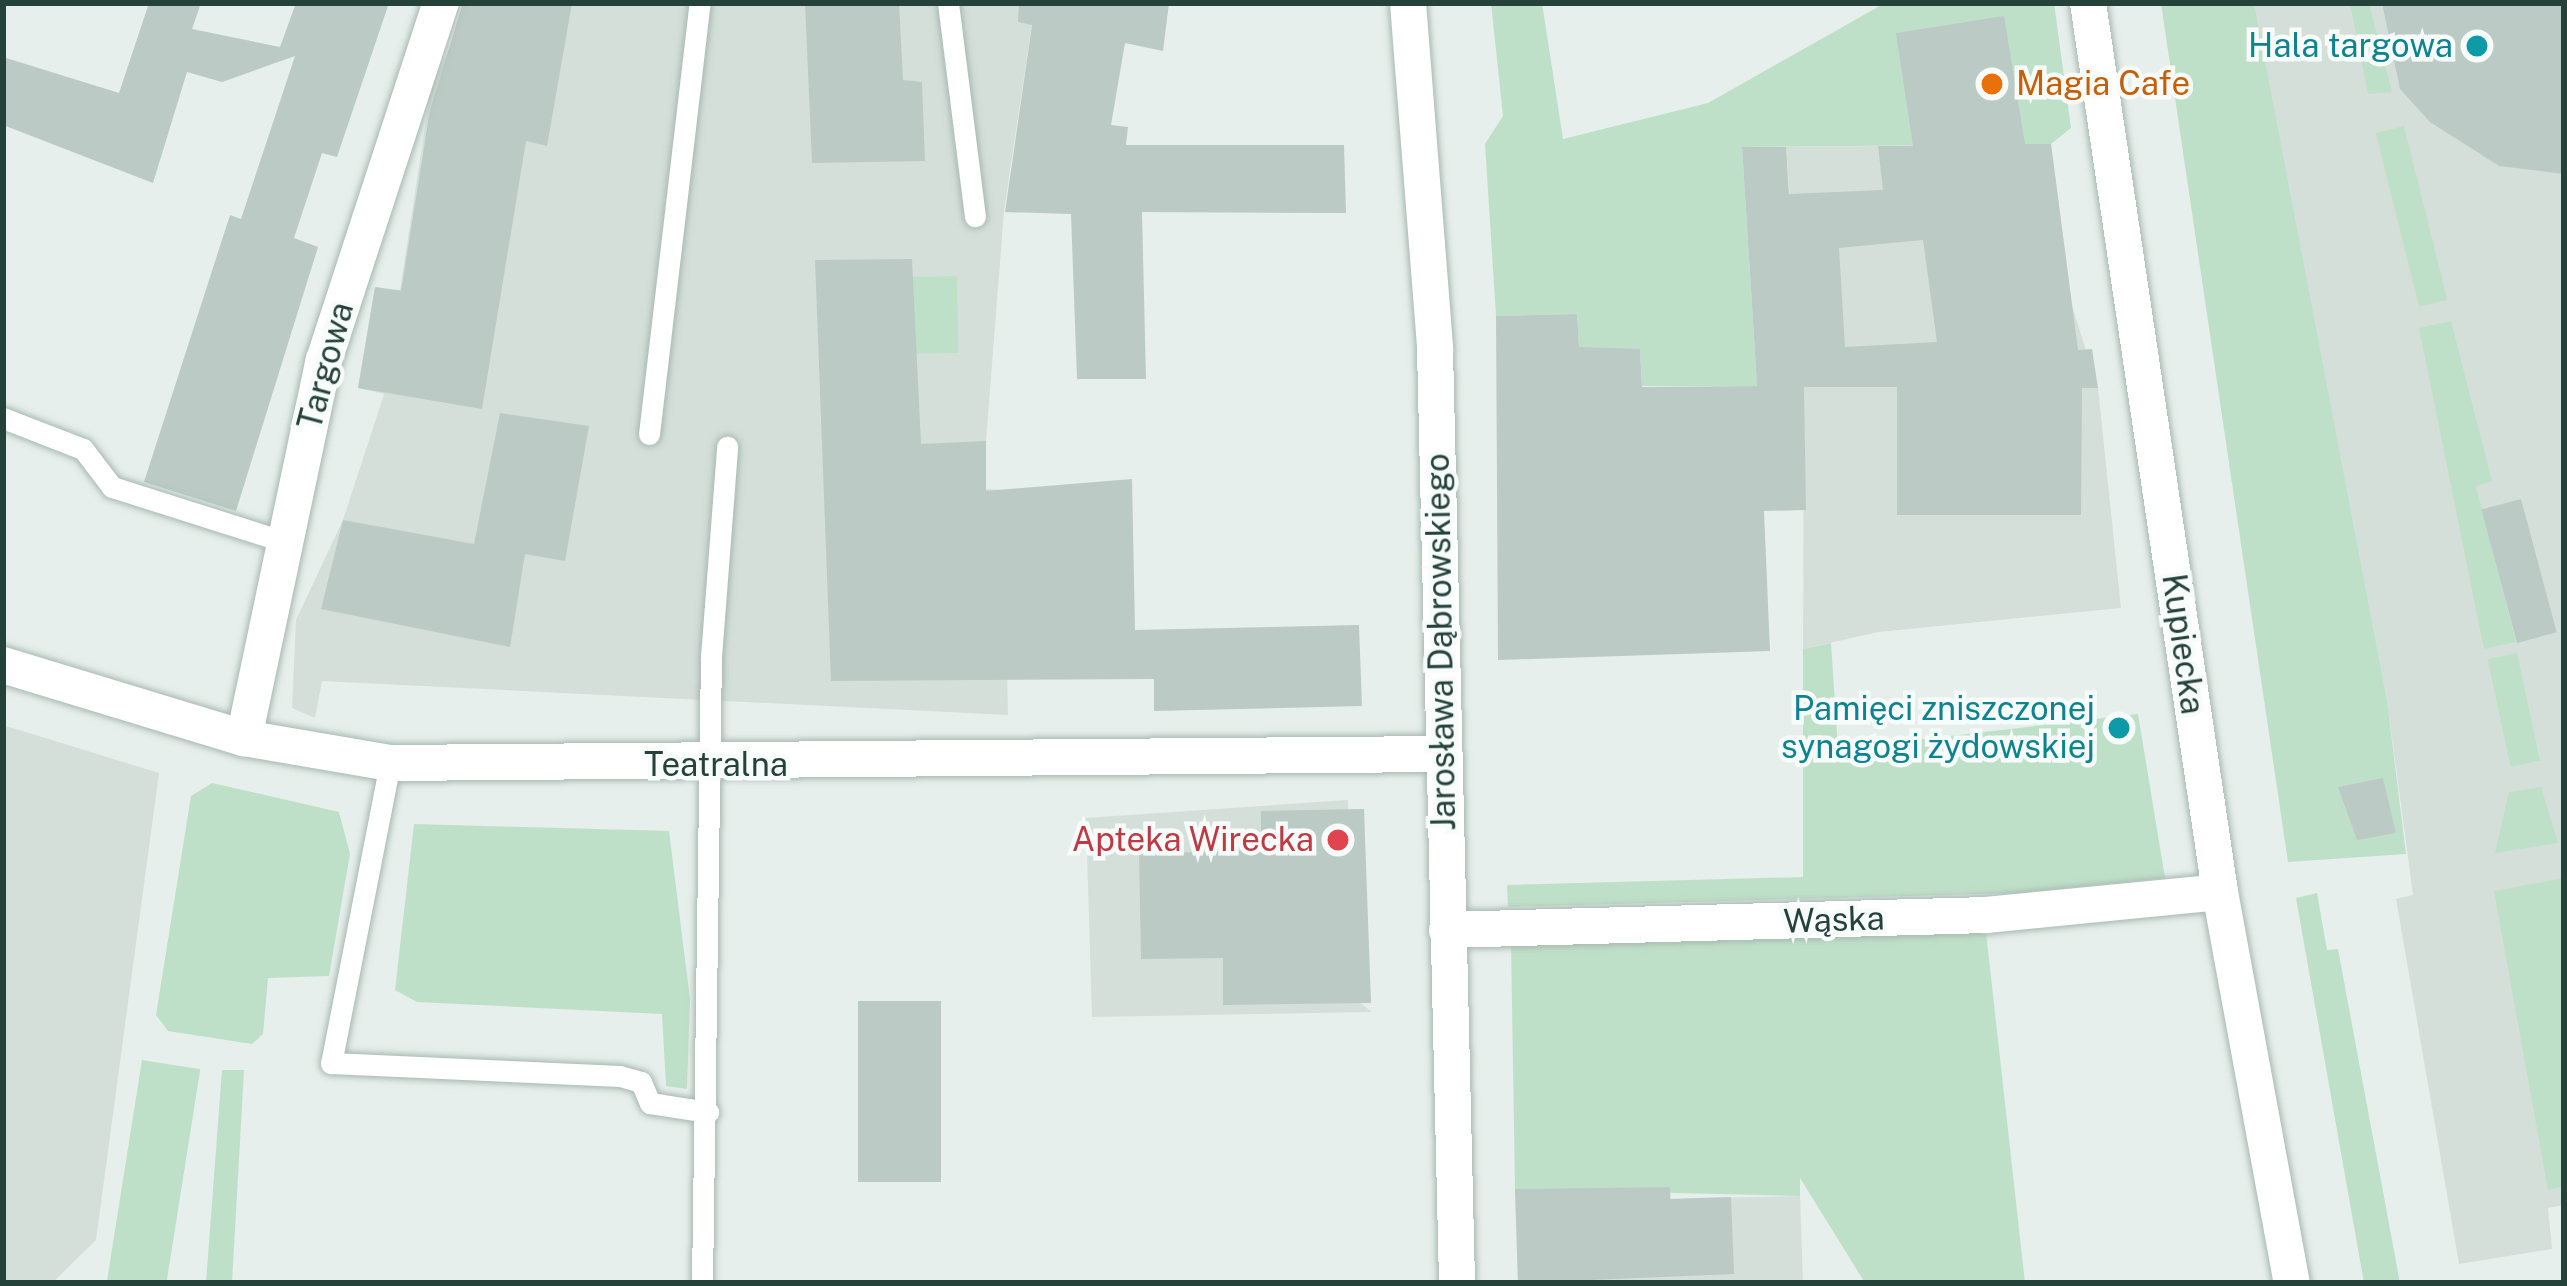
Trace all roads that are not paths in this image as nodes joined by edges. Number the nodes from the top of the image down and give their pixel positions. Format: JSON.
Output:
{"nodes":[{"id":1,"x":441,"y":3,"type":"edge"},
{"id":2,"x":700,"y":3,"type":"edge"},
{"id":3,"x":948,"y":3,"type":"edge"},
{"id":4,"x":1408,"y":3,"type":"edge"},
{"id":5,"x":2088,"y":3,"type":"edge"},
{"id":6,"x":975,"y":216,"type":"dead end"},
{"id":7,"x":3,"y":418,"type":"edge"},
{"id":8,"x":649,"y":434,"type":"dead end"},
{"id":9,"x":727,"y":447,"type":"dead end"},
{"id":10,"x":281,"y":541,"type":"junction"},
{"id":11,"x":3,"y":665,"type":"edge"},
{"id":12,"x":244,"y":738,"type":"junction"},
{"id":13,"x":1442,"y":754,"type":"junction"},
{"id":14,"x":390,"y":763,"type":"junction"},
{"id":15,"x":714,"y":765,"type":"junction"},
{"id":16,"x":2220,"y":892,"type":"junction"},
{"id":17,"x":1447,"y":930,"type":"junction"},
{"id":18,"x":708,"y":1112,"type":"junction"},
{"id":19,"x":702,"y":1283,"type":"edge"},
{"id":20,"x":1457,"y":1283,"type":"edge"},
{"id":21,"x":2292,"y":1283,"type":"edge"}],
"edges":[{"from":1,"to":10,"type":"street","name":"Targowa"},
{"from":2,"to":8,"type":"lane"},
{"from":3,"to":6,"type":"lane"},
{"from":4,"to":13,"type":"street","name":"Jarosława Dąbrowskiego"},
{"from":5,"to":16,"type":"street","name":"Kupiecka"},
{"from":7,"to":10,"type":"lane"},
{"from":9,"to":15,"type":"lane"},
{"from":10,"to":12,"type":"street","name":"Targowa"},
{"from":11,"to":12,"type":"street","name":"Teatralna"},
{"from":12,"to":14,"type":"street","name":"Teatralna"},
{"from":13,"to":15,"type":"street","name":"Teatralna"},
{"from":13,"to":17,"type":"street","name":"Jarosława Dąbrowskiego"},
{"from":14,"to":15,"type":"street","name":"Teatralna"},
{"from":14,"to":18,"type":"lane"},
{"from":15,"to":18,"type":"lane"},
{"from":16,"to":17,"type":"street","name":"Wąska"},
{"from":16,"to":21,"type":"street","name":"Kupiecka"},
{"from":17,"to":20,"type":"street","name":"Jarosława Dąbrowskiego"},
{"from":18,"to":19,"type":"lane"}]}
